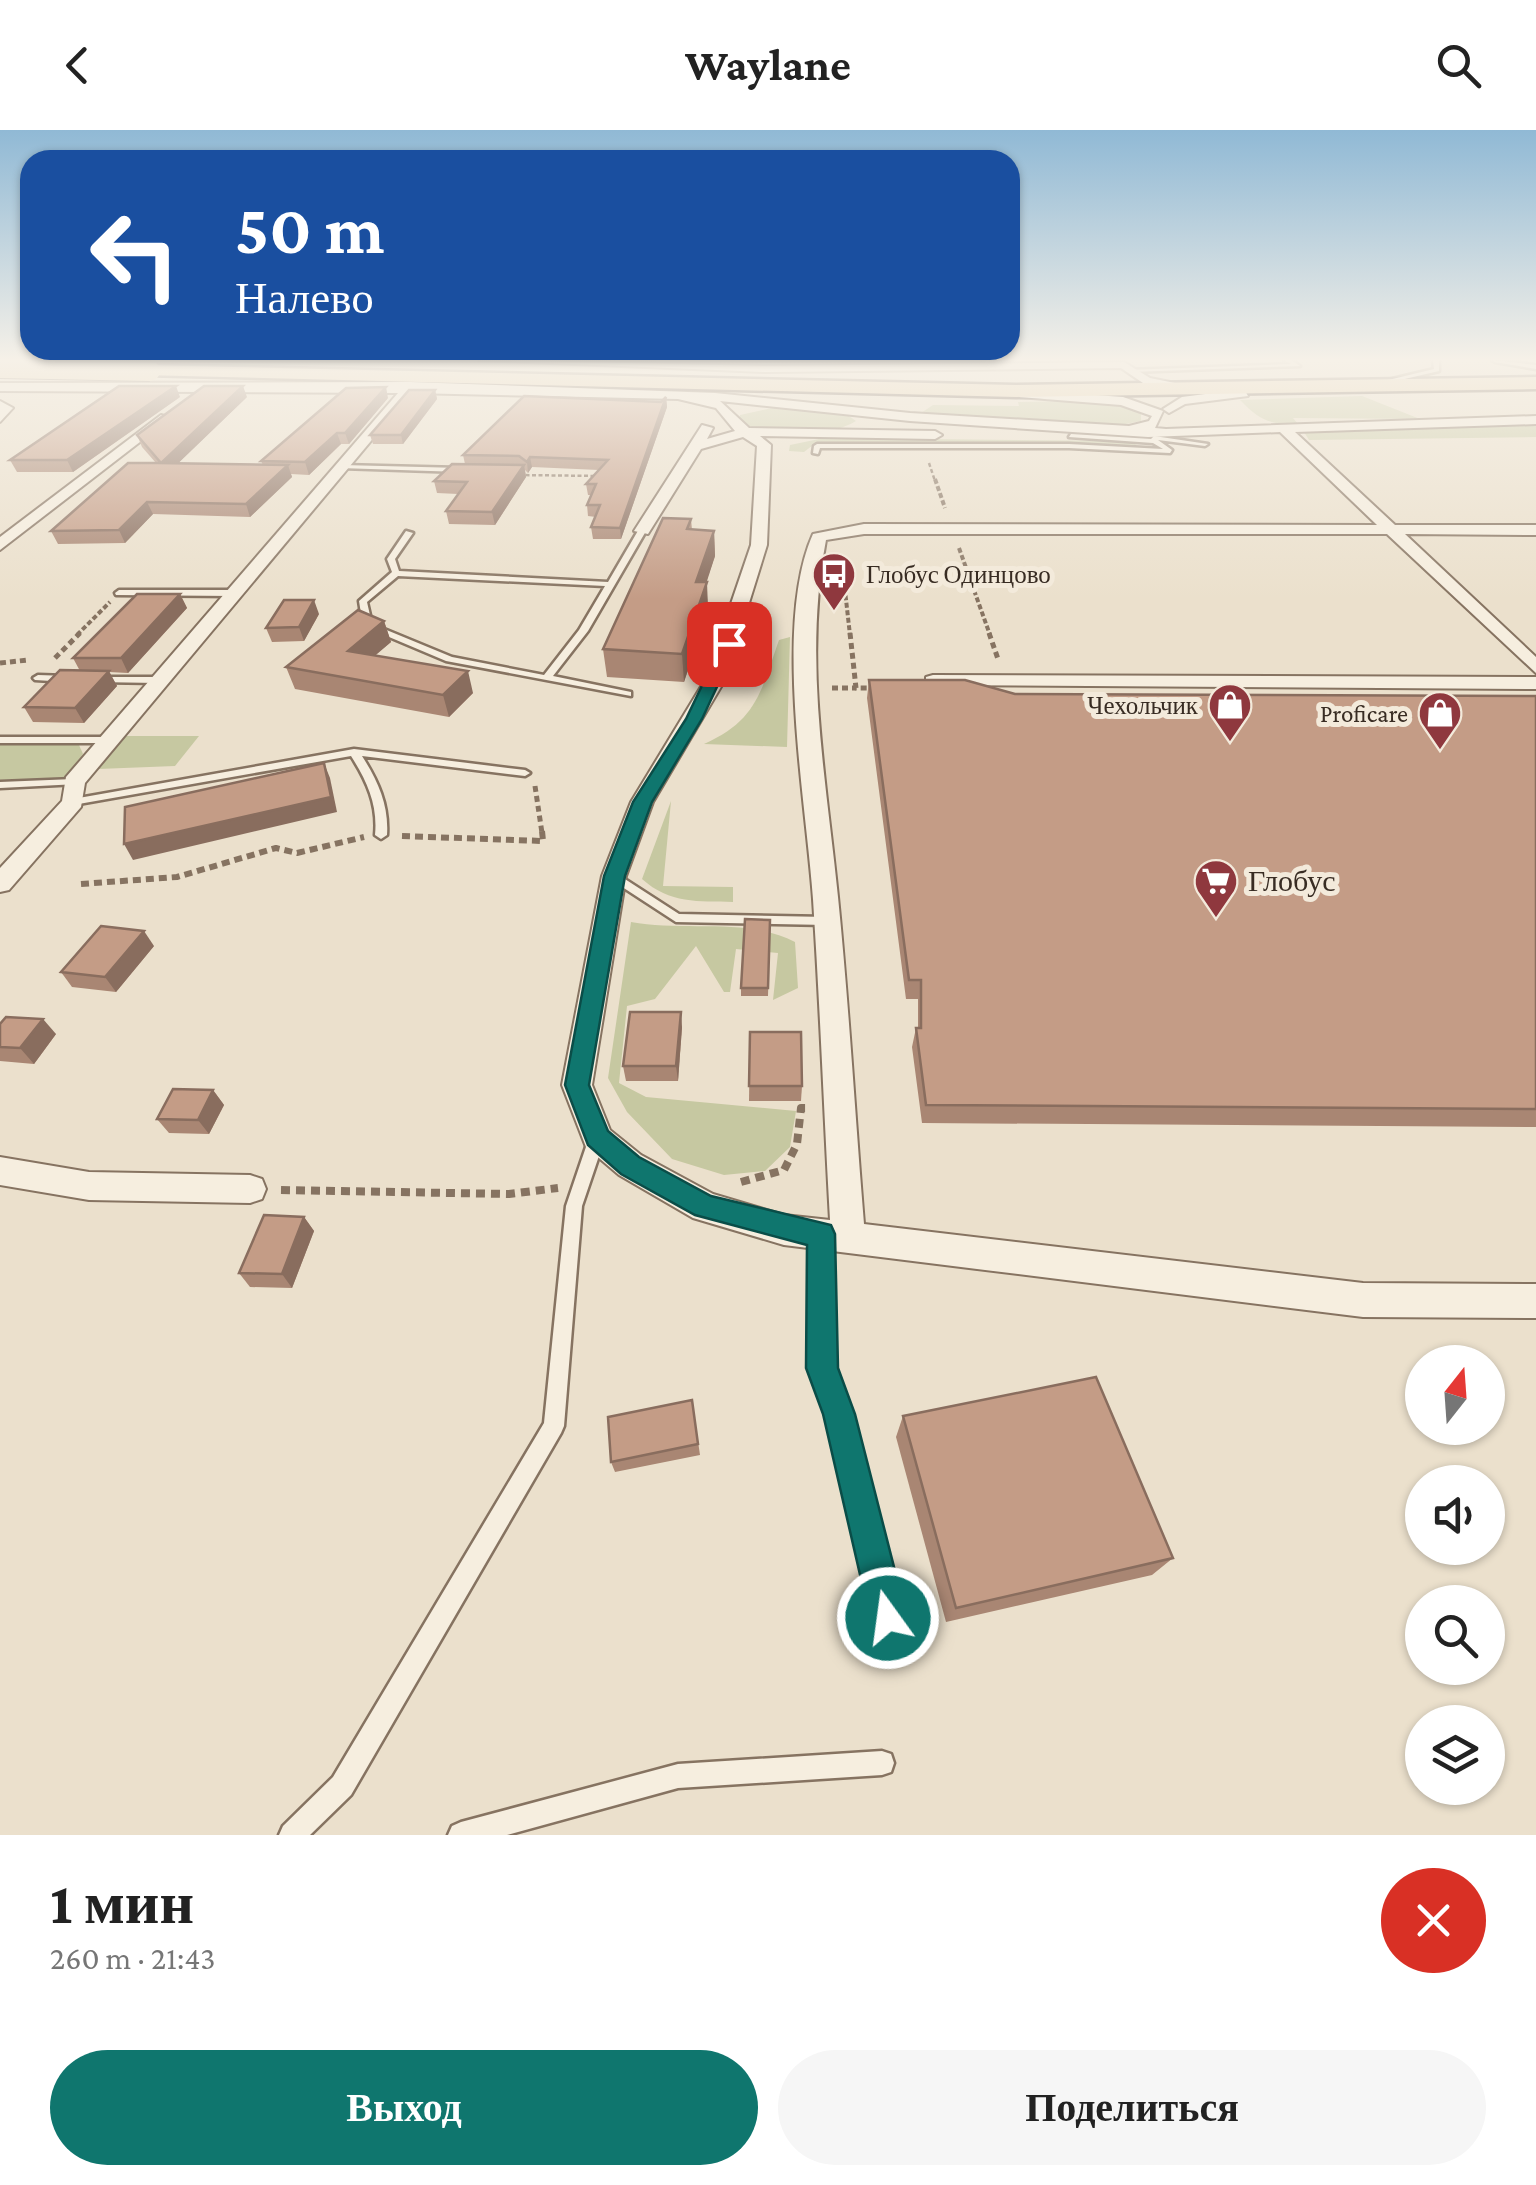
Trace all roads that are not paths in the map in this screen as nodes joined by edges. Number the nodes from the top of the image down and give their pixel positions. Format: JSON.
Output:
{"nodes":[{"id":1,"x":137,"y":440,"type":"edge"},
{"id":2,"x":365,"y":440,"type":"edge"},
{"id":3,"x":702,"y":440,"type":"edge"},
{"id":4,"x":710,"y":440,"type":"edge"},
{"id":5,"x":756,"y":440,"type":"edge"},
{"id":6,"x":779,"y":440,"type":"edge"},
{"id":7,"x":1142,"y":440,"type":"edge"},
{"id":8,"x":1152,"y":440,"type":"edge"},
{"id":9,"x":1296,"y":440,"type":"edge"},
{"id":10,"x":700,"y":444,"type":"junction"},
{"id":11,"x":1205,"y":444,"type":"dead end"},
{"id":12,"x":766,"y":454,"type":"junction"},
{"id":13,"x":816,"y":454,"type":"dead end"},
{"id":14,"x":342,"y":467,"type":"junction"},
{"id":15,"x":482,"y":471,"type":"edge"},
{"id":16,"x":1536,"y":530,"type":"edge"},
{"id":17,"x":642,"y":531,"type":"joint"},
{"id":18,"x":1394,"y":531,"type":"junction"},
{"id":19,"x":409,"y":533,"type":"dead end"},
{"id":20,"x":0,"y":546,"type":"edge"},
{"id":21,"x":396,"y":573,"type":"junction"},
{"id":22,"x":608,"y":584,"type":"junction"},
{"id":23,"x":119,"y":593,"type":"road end"},
{"id":24,"x":234,"y":593,"type":"junction"},
{"id":25,"x":1536,"y":667,"type":"edge"},
{"id":26,"x":548,"y":676,"type":"junction"},
{"id":27,"x":38,"y":678,"type":"dead end"},
{"id":28,"x":158,"y":680,"type":"junction"},
{"id":29,"x":914,"y":681,"type":"edge"},
{"id":30,"x":1536,"y":683,"type":"edge"},
{"id":31,"x":627,"y":694,"type":"dead end"},
{"id":32,"x":0,"y":740,"type":"edge"},
{"id":33,"x":108,"y":740,"type":"junction"},
{"id":34,"x":354,"y":752,"type":"junction"},
{"id":35,"x":525,"y":774,"type":"road end"},
{"id":36,"x":0,"y":784,"type":"edge"},
{"id":37,"x":73,"y":792,"type":"junction"},
{"id":38,"x":380,"y":835,"type":"road end"},
{"id":39,"x":614,"y":876,"type":"junction"},
{"id":40,"x":0,"y":884,"type":"edge"},
{"id":41,"x":828,"y":921,"type":"junction"},
{"id":42,"x":598,"y":1138,"type":"junction"},
{"id":43,"x":0,"y":1171,"type":"edge"},
{"id":44,"x":250,"y":1189,"type":"road end"},
{"id":45,"x":834,"y":1235,"type":"junction"},
{"id":46,"x":1536,"y":1301,"type":"edge"},
{"id":47,"x":888,"y":1618,"type":"dead end"},
{"id":48,"x":882,"y":1763,"type":"dead end"},
{"id":49,"x":292,"y":1835,"type":"edge"},
{"id":50,"x":461,"y":1835,"type":"edge"}],
"edges":[{"from":1,"to":20,"type":"street"},
{"from":2,"to":14,"type":"street"},
{"from":3,"to":10,"type":"street"},
{"from":4,"to":10,"type":"street"},
{"from":5,"to":12,"type":"street"},
{"from":6,"to":12,"type":"street"},
{"from":7,"to":13,"type":"lane"},
{"from":8,"to":11,"type":"lane"},
{"from":9,"to":18,"type":"street"},
{"from":10,"to":17,"type":"street"},
{"from":12,"to":39,"type":"street"},
{"from":14,"to":15,"type":"lane"},
{"from":14,"to":24,"type":"street"},
{"from":16,"to":18,"type":"street"},
{"from":17,"to":22,"type":"lane"},
{"from":18,"to":25,"type":"street"},
{"from":18,"to":41,"type":"street"},
{"from":19,"to":21,"type":"lane"},
{"from":21,"to":22,"type":"lane"},
{"from":21,"to":26,"type":"lane"},
{"from":22,"to":26,"type":"lane"},
{"from":23,"to":24,"type":"lane"},
{"from":24,"to":28,"type":"street"},
{"from":26,"to":31,"type":"lane"},
{"from":27,"to":28,"type":"lane"},
{"from":28,"to":33,"type":"street"},
{"from":29,"to":30,"type":"street"},
{"from":32,"to":33,"type":"lane"},
{"from":33,"to":37,"type":"street"},
{"from":34,"to":35,"type":"lane"},
{"from":34,"to":37,"type":"lane"},
{"from":34,"to":38,"type":"lane"},
{"from":36,"to":37,"type":"lane"},
{"from":37,"to":40,"type":"street"},
{"from":39,"to":41,"type":"lane"},
{"from":39,"to":42,"type":"street"},
{"from":41,"to":45,"type":"street"},
{"from":42,"to":45,"type":"street"},
{"from":42,"to":49,"type":"lane"},
{"from":43,"to":44,"type":"street"},
{"from":45,"to":46,"type":"street"},
{"from":45,"to":47,"type":"lane"},
{"from":48,"to":50,"type":"lane"}]}
